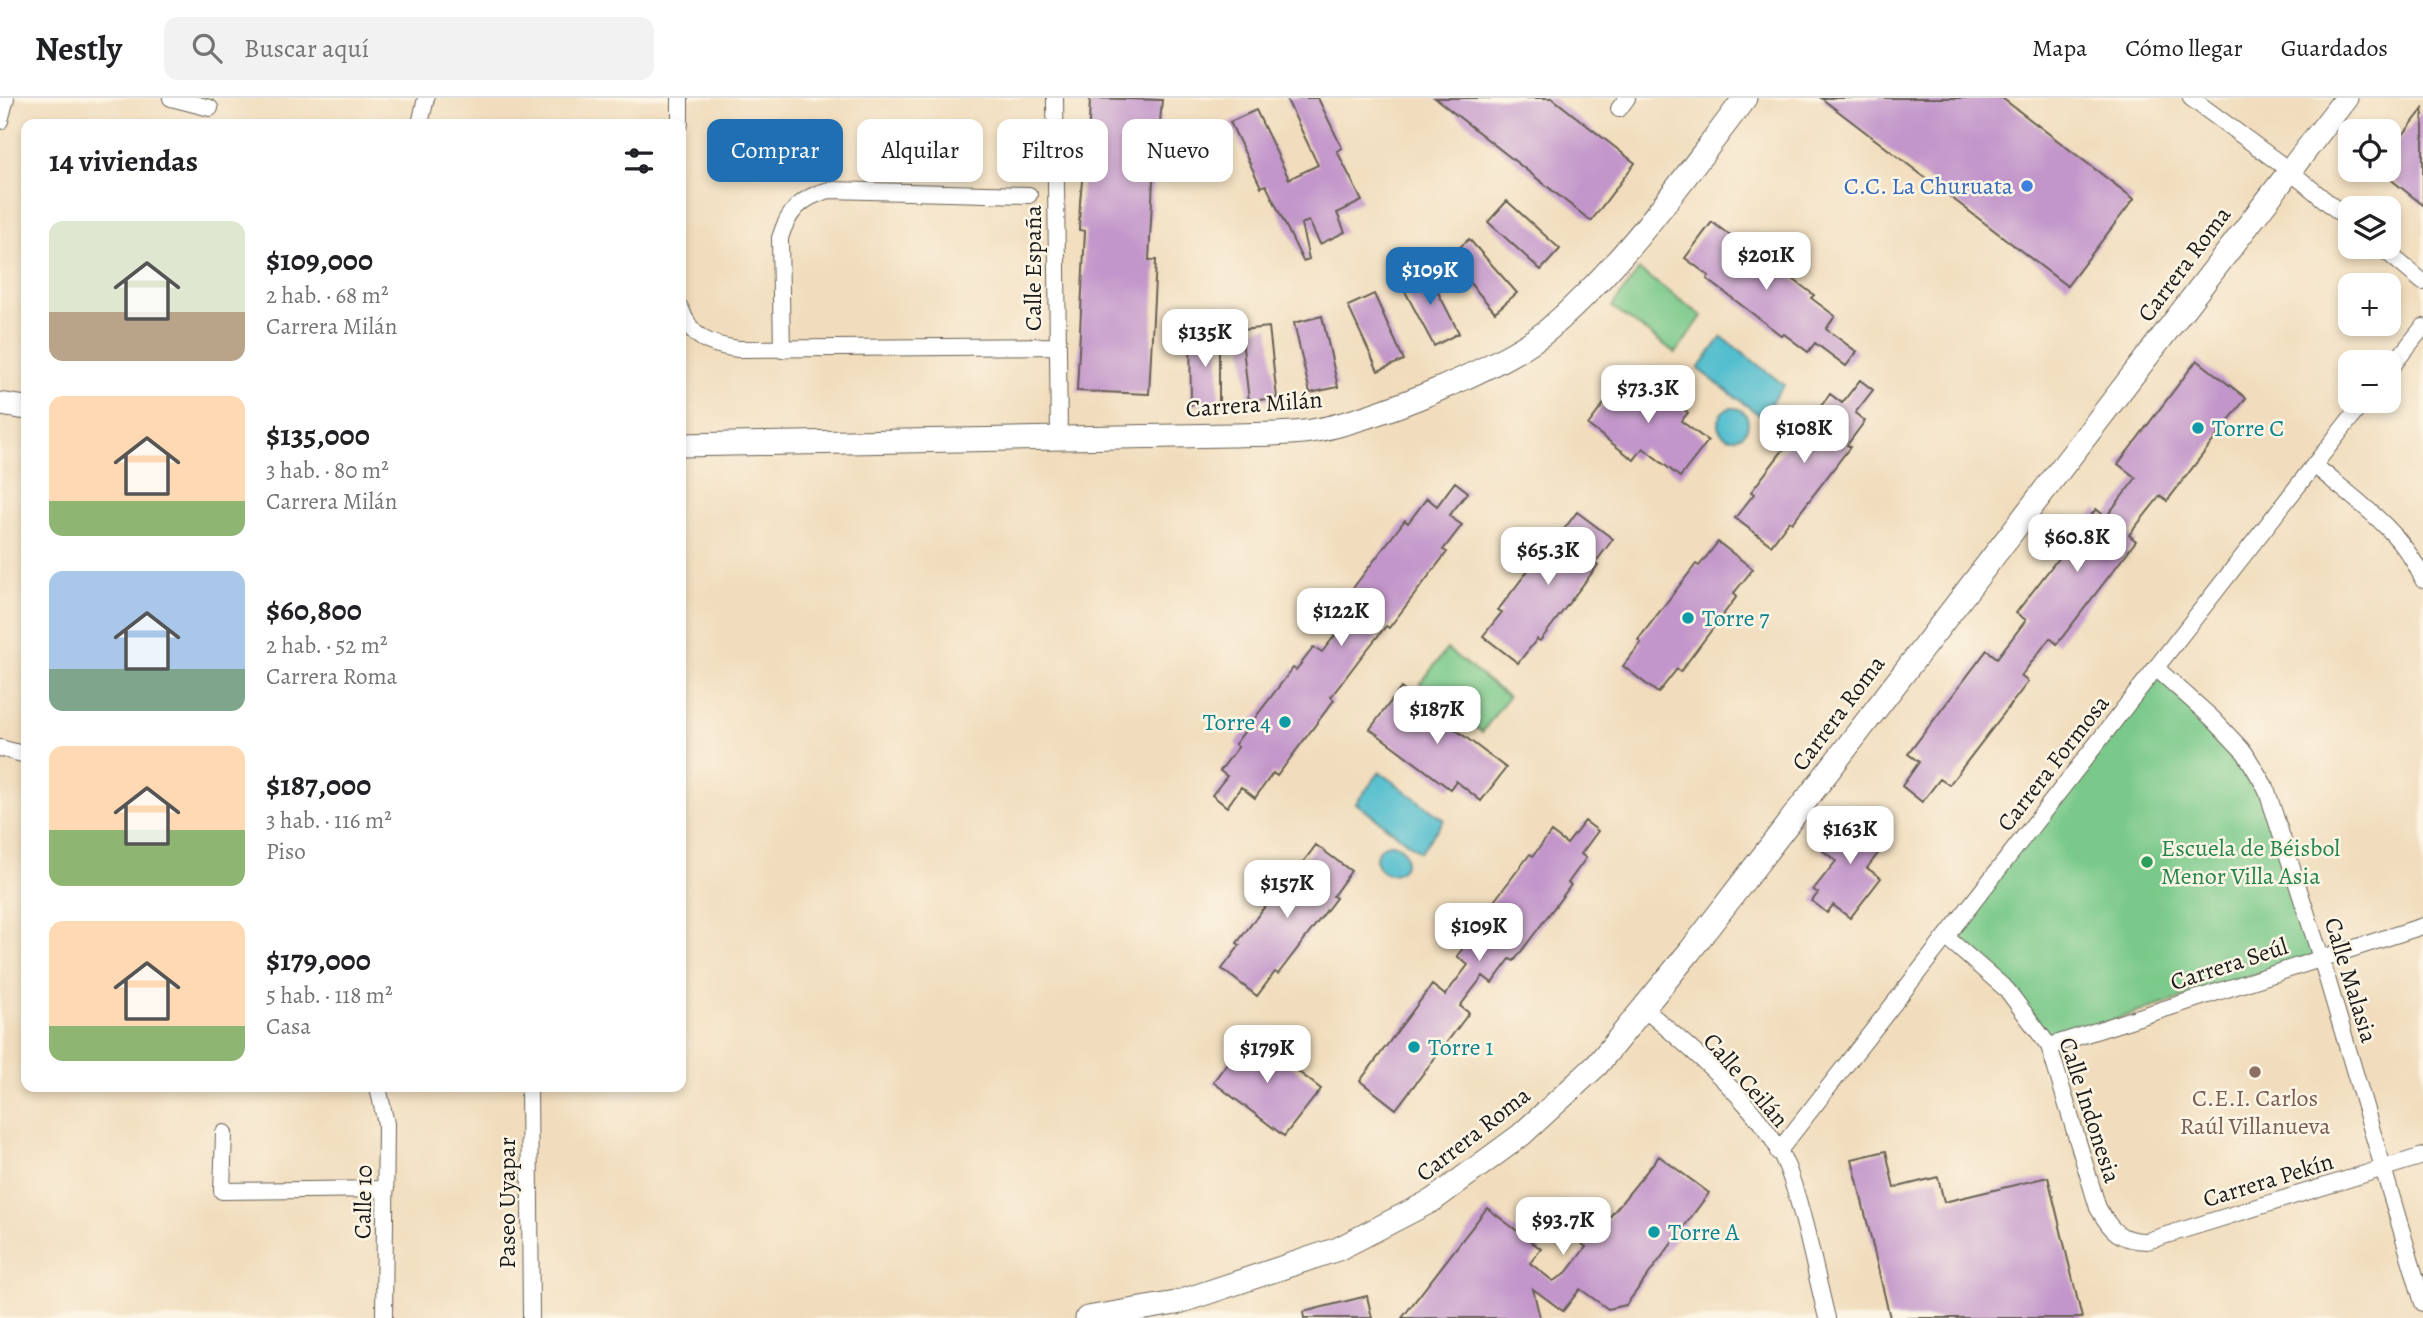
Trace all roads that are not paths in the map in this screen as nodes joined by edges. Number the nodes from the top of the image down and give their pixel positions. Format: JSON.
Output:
{"nodes":[{"id":1,"x":6,"y":98,"type":"edge"},
{"id":2,"x":171,"y":98,"type":"edge"},
{"id":3,"x":426,"y":98,"type":"edge"},
{"id":4,"x":680,"y":98,"type":"edge"},
{"id":5,"x":1055,"y":98,"type":"edge"},
{"id":6,"x":1745,"y":98,"type":"edge"},
{"id":7,"x":2191,"y":98,"type":"edge"},
{"id":8,"x":2346,"y":98,"type":"edge"},
{"id":9,"x":210,"y":110,"type":"edge"},
{"id":10,"x":421,"y":119,"type":"edge"},
{"id":11,"x":680,"y":119,"type":"edge"},
{"id":12,"x":0,"y":121,"type":"edge"},
{"id":13,"x":2290,"y":171,"type":"junction"},
{"id":14,"x":1030,"y":195,"type":"dead end"},
{"id":15,"x":2338,"y":212,"type":"edge"},
{"id":16,"x":2395,"y":259,"type":"edge"},
{"id":17,"x":2423,"y":282,"type":"edge"},
{"id":18,"x":686,"y":318,"type":"edge"},
{"id":19,"x":2423,"y":327,"type":"edge"},
{"id":20,"x":1056,"y":346,"type":"junction"},
{"id":21,"x":782,"y":350,"type":"junction"},
{"id":22,"x":2401,"y":355,"type":"edge"},
{"id":23,"x":0,"y":404,"type":"edge"},
{"id":24,"x":21,"y":407,"type":"edge"},
{"id":25,"x":2354,"y":413,"type":"edge"},
{"id":26,"x":1059,"y":437,"type":"junction"},
{"id":27,"x":686,"y":445,"type":"edge"},
{"id":28,"x":2314,"y":464,"type":"junction"},
{"id":29,"x":2423,"y":580,"type":"edge"},
{"id":30,"x":2156,"y":668,"type":"junction"},
{"id":31,"x":0,"y":748,"type":"edge"},
{"id":32,"x":21,"y":754,"type":"edge"},
{"id":33,"x":2423,"y":926,"type":"edge"},
{"id":34,"x":1946,"y":937,"type":"junction"},
{"id":35,"x":2321,"y":958,"type":"junction"},
{"id":36,"x":1643,"y":1008,"type":"junction"},
{"id":37,"x":2049,"y":1046,"type":"junction"},
{"id":38,"x":379,"y":1092,"type":"edge"},
{"id":39,"x":529,"y":1092,"type":"edge"},
{"id":40,"x":224,"y":1133,"type":"dead end"},
{"id":41,"x":1778,"y":1152,"type":"junction"},
{"id":42,"x":2423,"y":1156,"type":"edge"},
{"id":43,"x":2383,"y":1169,"type":"junction"},
{"id":44,"x":386,"y":1189,"type":"junction"},
{"id":45,"x":2126,"y":1241,"type":"joint"},
{"id":46,"x":2423,"y":1303,"type":"edge"},
{"id":47,"x":384,"y":1318,"type":"edge"},
{"id":48,"x":531,"y":1318,"type":"edge"},
{"id":49,"x":1087,"y":1318,"type":"edge"},
{"id":50,"x":1827,"y":1318,"type":"edge"}],
"edges":[{"from":1,"to":12,"type":"street"},
{"from":2,"to":9,"type":"street"},
{"from":3,"to":10,"type":"street"},
{"from":4,"to":11,"type":"street"},
{"from":5,"to":20,"type":"street","name":"Calle España"},
{"from":6,"to":26,"type":"street","name":"Carrera Milán"},
{"from":7,"to":13,"type":"street"},
{"from":8,"to":13,"type":"street","name":"Carrera Roma"},
{"from":13,"to":15,"type":"street"},
{"from":13,"to":36,"type":"street","name":"Carrera Roma"},
{"from":14,"to":21,"type":"street"},
{"from":16,"to":17,"type":"street"},
{"from":18,"to":21,"type":"street"},
{"from":19,"to":22,"type":"street"},
{"from":20,"to":21,"type":"street"},
{"from":20,"to":26,"type":"street","name":"Calle España"},
{"from":23,"to":24,"type":"street"},
{"from":25,"to":28,"type":"street","name":"Carrera Formosa"},
{"from":26,"to":27,"type":"street","name":"Carrera Milán"},
{"from":28,"to":29,"type":"street"},
{"from":28,"to":30,"type":"street","name":"Carrera Formosa"},
{"from":30,"to":34,"type":"street","name":"Carrera Formosa"},
{"from":30,"to":35,"type":"street","name":"Calle Malasia"},
{"from":31,"to":32,"type":"street"},
{"from":33,"to":35,"type":"street","name":"Carrera Seúl"},
{"from":34,"to":37,"type":"street","name":"Calle Indonesia"},
{"from":34,"to":41,"type":"street","name":"Carrera Formosa"},
{"from":35,"to":37,"type":"street","name":"Carrera Seúl"},
{"from":35,"to":43,"type":"street","name":"Calle Malasia"},
{"from":36,"to":41,"type":"street","name":"Calle Ceilán"},
{"from":36,"to":49,"type":"street","name":"Carrera Roma"},
{"from":37,"to":45,"type":"street","name":"Calle Indonesia"},
{"from":38,"to":44,"type":"street","name":"Calle 10"},
{"from":39,"to":48,"type":"street","name":"Paseo Uyapar"},
{"from":40,"to":44,"type":"street"},
{"from":41,"to":50,"type":"street","name":"Calle Ceilán"},
{"from":42,"to":43,"type":"street","name":"Carrera Pekín"},
{"from":43,"to":45,"type":"street","name":"Carrera Pekín"},
{"from":43,"to":46,"type":"street","name":"Calle Malasia"},
{"from":44,"to":47,"type":"street","name":"Calle 10"}]}
